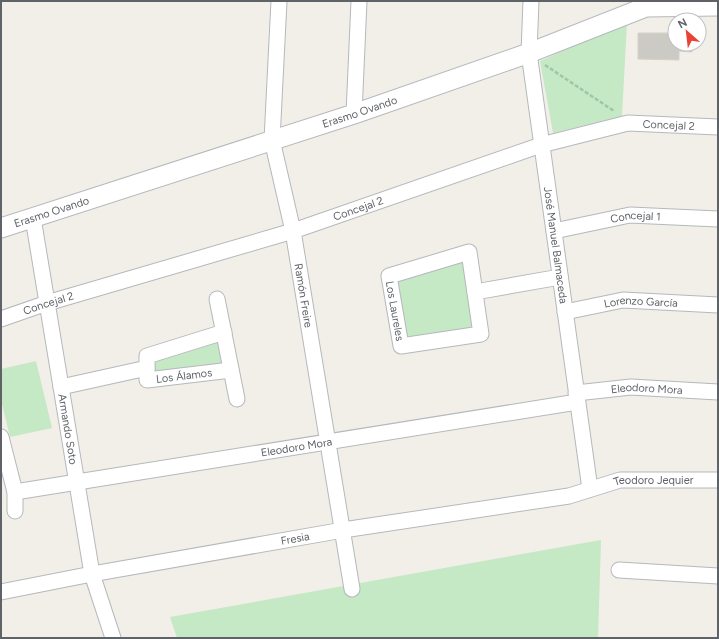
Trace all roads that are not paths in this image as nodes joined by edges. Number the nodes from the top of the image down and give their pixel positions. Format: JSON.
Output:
{"nodes":[{"id":1,"x":279,"y":1,"type":"edge"},
{"id":2,"x":359,"y":1,"type":"edge"},
{"id":3,"x":531,"y":1,"type":"edge"},
{"id":4,"x":718,"y":6,"type":"edge"},
{"id":5,"x":534,"y":57,"type":"junction"},
{"id":6,"x":354,"y":114,"type":"junction"},
{"id":7,"x":718,"y":127,"type":"edge"},
{"id":8,"x":272,"y":140,"type":"junction"},
{"id":9,"x":542,"y":145,"type":"junction"},
{"id":10,"x":33,"y":218,"type":"junction"},
{"id":11,"x":718,"y":219,"type":"edge"},
{"id":12,"x":1,"y":228,"type":"edge"},
{"id":13,"x":293,"y":231,"type":"junction"},
{"id":14,"x":554,"y":231,"type":"junction"},
{"id":15,"x":560,"y":277,"type":"junction"},
{"id":16,"x":475,"y":292,"type":"junction"},
{"id":17,"x":218,"y":299,"type":"dead end"},
{"id":18,"x":47,"y":303,"type":"junction"},
{"id":19,"x":718,"y":305,"type":"edge"},
{"id":20,"x":565,"y":312,"type":"junction"},
{"id":21,"x":1,"y":319,"type":"edge"},
{"id":22,"x":224,"y":332,"type":"junction"},
{"id":23,"x":147,"y":368,"type":"junction"},
{"id":24,"x":231,"y":370,"type":"junction"},
{"id":25,"x":61,"y":387,"type":"junction"},
{"id":26,"x":718,"y":392,"type":"edge"},
{"id":27,"x":577,"y":397,"type":"junction"},
{"id":28,"x":237,"y":399,"type":"dead end"},
{"id":29,"x":1,"y":437,"type":"edge"},
{"id":30,"x":328,"y":442,"type":"junction"},
{"id":31,"x":718,"y":480,"type":"edge"},
{"id":32,"x":77,"y":483,"type":"junction"},
{"id":33,"x":590,"y":489,"type":"junction"},
{"id":34,"x":16,"y":492,"type":"junction"},
{"id":35,"x":15,"y":511,"type":"dead end"},
{"id":36,"x":342,"y":530,"type":"junction"},
{"id":37,"x":619,"y":570,"type":"dead end"},
{"id":38,"x":92,"y":574,"type":"junction"},
{"id":39,"x":718,"y":576,"type":"edge"},
{"id":40,"x":352,"y":589,"type":"dead end"},
{"id":41,"x":1,"y":592,"type":"edge"},
{"id":42,"x":113,"y":638,"type":"edge"}],
"edges":[{"from":1,"to":8,"type":"street","name":"Ramón Freire"},
{"from":2,"to":6,"type":"street"},
{"from":3,"to":5,"type":"street","name":"José Manuel Balmaceda"},
{"from":4,"to":5,"type":"street","name":"Erasmo Ovando"},
{"from":5,"to":6,"type":"street","name":"Erasmo Ovando"},
{"from":5,"to":9,"type":"street","name":"José Manuel Balmaceda"},
{"from":6,"to":8,"type":"street","name":"Erasmo Ovando"},
{"from":7,"to":9,"type":"street","name":"Concejal 2"},
{"from":8,"to":10,"type":"street","name":"Erasmo Ovando"},
{"from":8,"to":13,"type":"street","name":"Ramón Freire"},
{"from":9,"to":13,"type":"street","name":"Concejal 2"},
{"from":9,"to":14,"type":"street","name":"José Manuel Balmaceda"},
{"from":10,"to":12,"type":"street","name":"Erasmo Ovando"},
{"from":10,"to":18,"type":"street","name":"Armando Soto"},
{"from":11,"to":14,"type":"street","name":"Concejal 1"},
{"from":13,"to":18,"type":"street","name":"Concejal 2"},
{"from":13,"to":30,"type":"street","name":"Ramón Freire"},
{"from":14,"to":15,"type":"street","name":"José Manuel Balmaceda"},
{"from":15,"to":16,"type":"street"},
{"from":15,"to":20,"type":"street","name":"José Manuel Balmaceda"},
{"from":16,"to":16,"type":"street","name":"Los Laureles"},
{"from":17,"to":22,"type":"street"},
{"from":18,"to":21,"type":"street","name":"Concejal 2"},
{"from":18,"to":25,"type":"street","name":"Armando Soto"},
{"from":19,"to":20,"type":"street","name":"Lorenzo García"},
{"from":20,"to":27,"type":"street","name":"José Manuel Balmaceda"},
{"from":22,"to":23,"type":"street","name":"Los Álamos"},
{"from":22,"to":24,"type":"street"},
{"from":23,"to":24,"type":"street","name":"Los Álamos"},
{"from":23,"to":25,"type":"street","name":"Los Álamos"},
{"from":24,"to":28,"type":"street"},
{"from":25,"to":32,"type":"street","name":"Armando Soto"},
{"from":26,"to":27,"type":"street","name":"Eleodoro Mora"},
{"from":27,"to":30,"type":"street","name":"Eleodoro Mora"},
{"from":27,"to":33,"type":"street","name":"José Manuel Balmaceda"},
{"from":29,"to":34,"type":"street"},
{"from":30,"to":32,"type":"street","name":"Eleodoro Mora"},
{"from":30,"to":36,"type":"street","name":"Ramón Freire"},
{"from":31,"to":33,"type":"street","name":"Teodoro Jequier"},
{"from":32,"to":34,"type":"street","name":"Eleodoro Mora"},
{"from":32,"to":38,"type":"street","name":"Armando Soto"},
{"from":33,"to":36,"type":"street","name":"Fresia"},
{"from":34,"to":35,"type":"street"},
{"from":36,"to":38,"type":"street","name":"Fresia"},
{"from":36,"to":40,"type":"street","name":"Ramón Freire"},
{"from":37,"to":39,"type":"street"},
{"from":38,"to":41,"type":"street","name":"Fresia"},
{"from":38,"to":42,"type":"street","name":"Armando Soto"}]}
